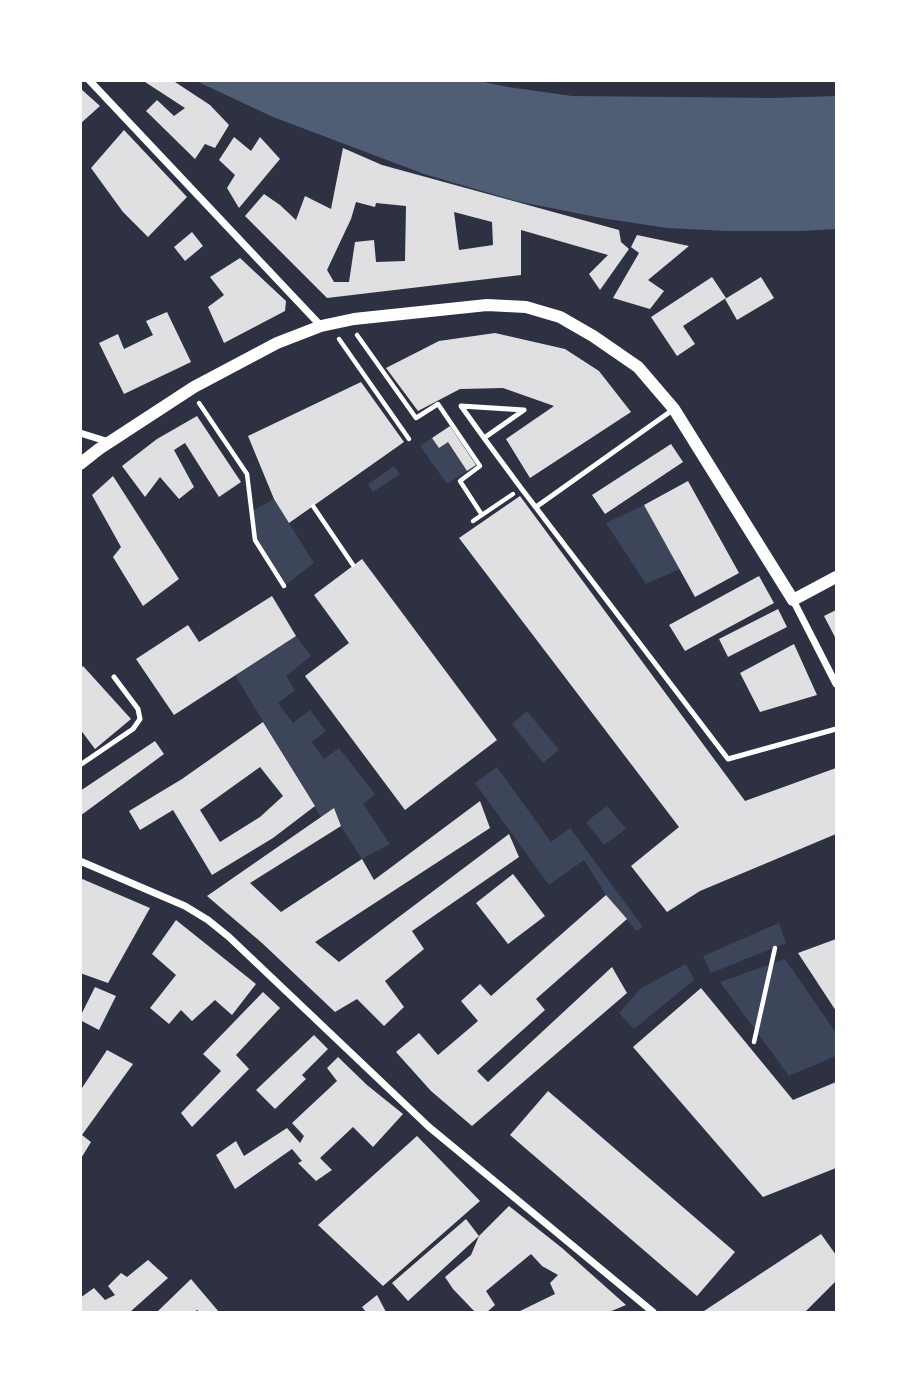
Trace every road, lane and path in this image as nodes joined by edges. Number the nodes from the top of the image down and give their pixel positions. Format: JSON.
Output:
{"nodes":[{"id":1,"x":89,"y":80,"type":"edge"},
{"id":2,"x":321,"y":326,"type":"junction"},
{"id":3,"x":352,"y":328,"type":"dead end"},
{"id":4,"x":334,"y":331,"type":"dead end"},
{"id":5,"x":199,"y":403,"type":"dead end"},
{"id":6,"x":674,"y":409,"type":"junction"},
{"id":7,"x":80,"y":433,"type":"edge"},
{"id":8,"x":484,"y":438,"type":"junction"},
{"id":9,"x":409,"y":439,"type":"dead end"},
{"id":10,"x":109,"y":442,"type":"junction"},
{"id":11,"x":80,"y":464,"type":"edge"},
{"id":12,"x":518,"y":490,"type":"dead end"},
{"id":13,"x":313,"y":506,"type":"dead end"},
{"id":14,"x":536,"y":507,"type":"junction"},
{"id":15,"x":482,"y":515,"type":"junction"},
{"id":16,"x":473,"y":521,"type":"dead end"},
{"id":17,"x":354,"y":565,"type":"dead end"},
{"id":18,"x":836,"y":577,"type":"edge"},
{"id":19,"x":284,"y":586,"type":"dead end"},
{"id":20,"x":793,"y":600,"type":"junction"},
{"id":21,"x":114,"y":677,"type":"dead end"},
{"id":22,"x":836,"y":684,"type":"edge"},
{"id":23,"x":836,"y":729,"type":"edge"},
{"id":24,"x":80,"y":765,"type":"edge"},
{"id":25,"x":80,"y":862,"type":"edge"},
{"id":26,"x":775,"y":948,"type":"dead end"},
{"id":27,"x":754,"y":1042,"type":"dead end"},
{"id":28,"x":653,"y":1312,"type":"edge"}],
"edges":[{"from":1,"to":2,"type":"street"},
{"from":2,"to":6,"type":"street"},
{"from":2,"to":10,"type":"street"},
{"from":3,"to":15,"type":"path"},
{"from":4,"to":9,"type":"path"},
{"from":5,"to":19,"type":"path"},
{"from":6,"to":14,"type":"lane"},
{"from":6,"to":20,"type":"street"},
{"from":7,"to":10,"type":"street"},
{"from":8,"to":8,"type":"lane"},
{"from":8,"to":14,"type":"lane"},
{"from":10,"to":11,"type":"street"},
{"from":12,"to":15,"type":"path"},
{"from":13,"to":17,"type":"path"},
{"from":14,"to":23,"type":"lane"},
{"from":15,"to":16,"type":"path"},
{"from":18,"to":20,"type":"street"},
{"from":20,"to":22,"type":"street"},
{"from":21,"to":24,"type":"lane"},
{"from":25,"to":28,"type":"street"},
{"from":26,"to":27,"type":"path"}]}
